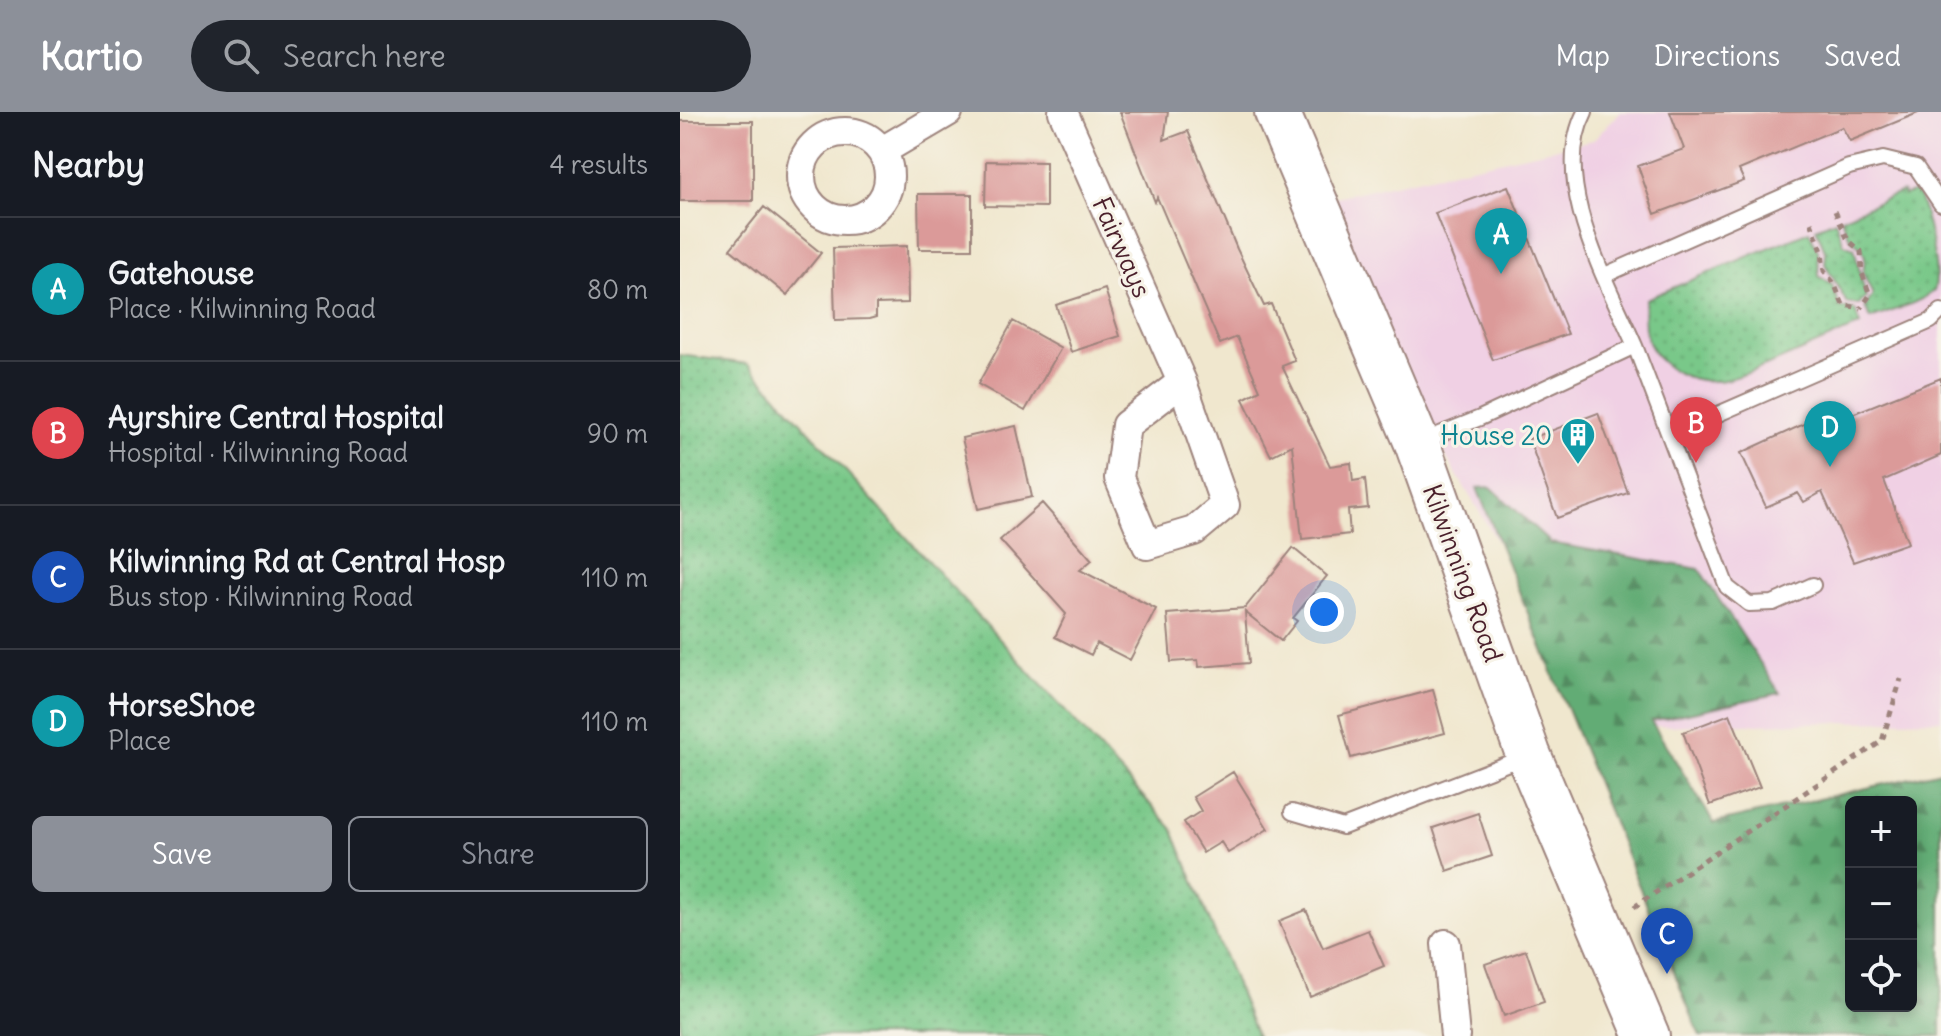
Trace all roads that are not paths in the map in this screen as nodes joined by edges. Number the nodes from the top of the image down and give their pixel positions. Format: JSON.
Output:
{"nodes":[{"id":1,"x":948,"y":112,"type":"edge"},
{"id":2,"x":1063,"y":112,"type":"edge"},
{"id":3,"x":1277,"y":112,"type":"edge"},
{"id":4,"x":1585,"y":112,"type":"edge"},
{"id":5,"x":882,"y":151,"type":"dead end"},
{"id":6,"x":1941,"y":204,"type":"edge"},
{"id":7,"x":1605,"y":275,"type":"junction"},
{"id":8,"x":1941,"y":311,"type":"edge"},
{"id":9,"x":1635,"y":346,"type":"junction"},
{"id":10,"x":1182,"y":382,"type":"junction"},
{"id":11,"x":1670,"y":435,"type":"junction"},
{"id":12,"x":1417,"y":443,"type":"junction"},
{"id":13,"x":1813,"y":585,"type":"dead end"},
{"id":14,"x":1528,"y":754,"type":"junction"},
{"id":15,"x":1292,"y":812,"type":"dead end"},
{"id":16,"x":1446,"y":944,"type":"dead end"},
{"id":17,"x":1455,"y":1036,"type":"edge"},
{"id":18,"x":1647,"y":1036,"type":"edge"}],
"edges":[{"from":1,"to":5,"type":"street"},
{"from":2,"to":10,"type":"street","name":"Fairways"},
{"from":3,"to":12,"type":"main road","name":"Kilwinning Road"},
{"from":4,"to":7,"type":"lane"},
{"from":6,"to":7,"type":"lane"},
{"from":7,"to":9,"type":"lane"},
{"from":8,"to":11,"type":"lane"},
{"from":9,"to":11,"type":"lane"},
{"from":9,"to":12,"type":"lane"},
{"from":10,"to":10,"type":"street","name":"Fairways"},
{"from":11,"to":13,"type":"lane"},
{"from":12,"to":14,"type":"main road","name":"Kilwinning Road"},
{"from":14,"to":15,"type":"lane"},
{"from":14,"to":18,"type":"main road","name":"Kilwinning Road"},
{"from":16,"to":17,"type":"street"}]}
